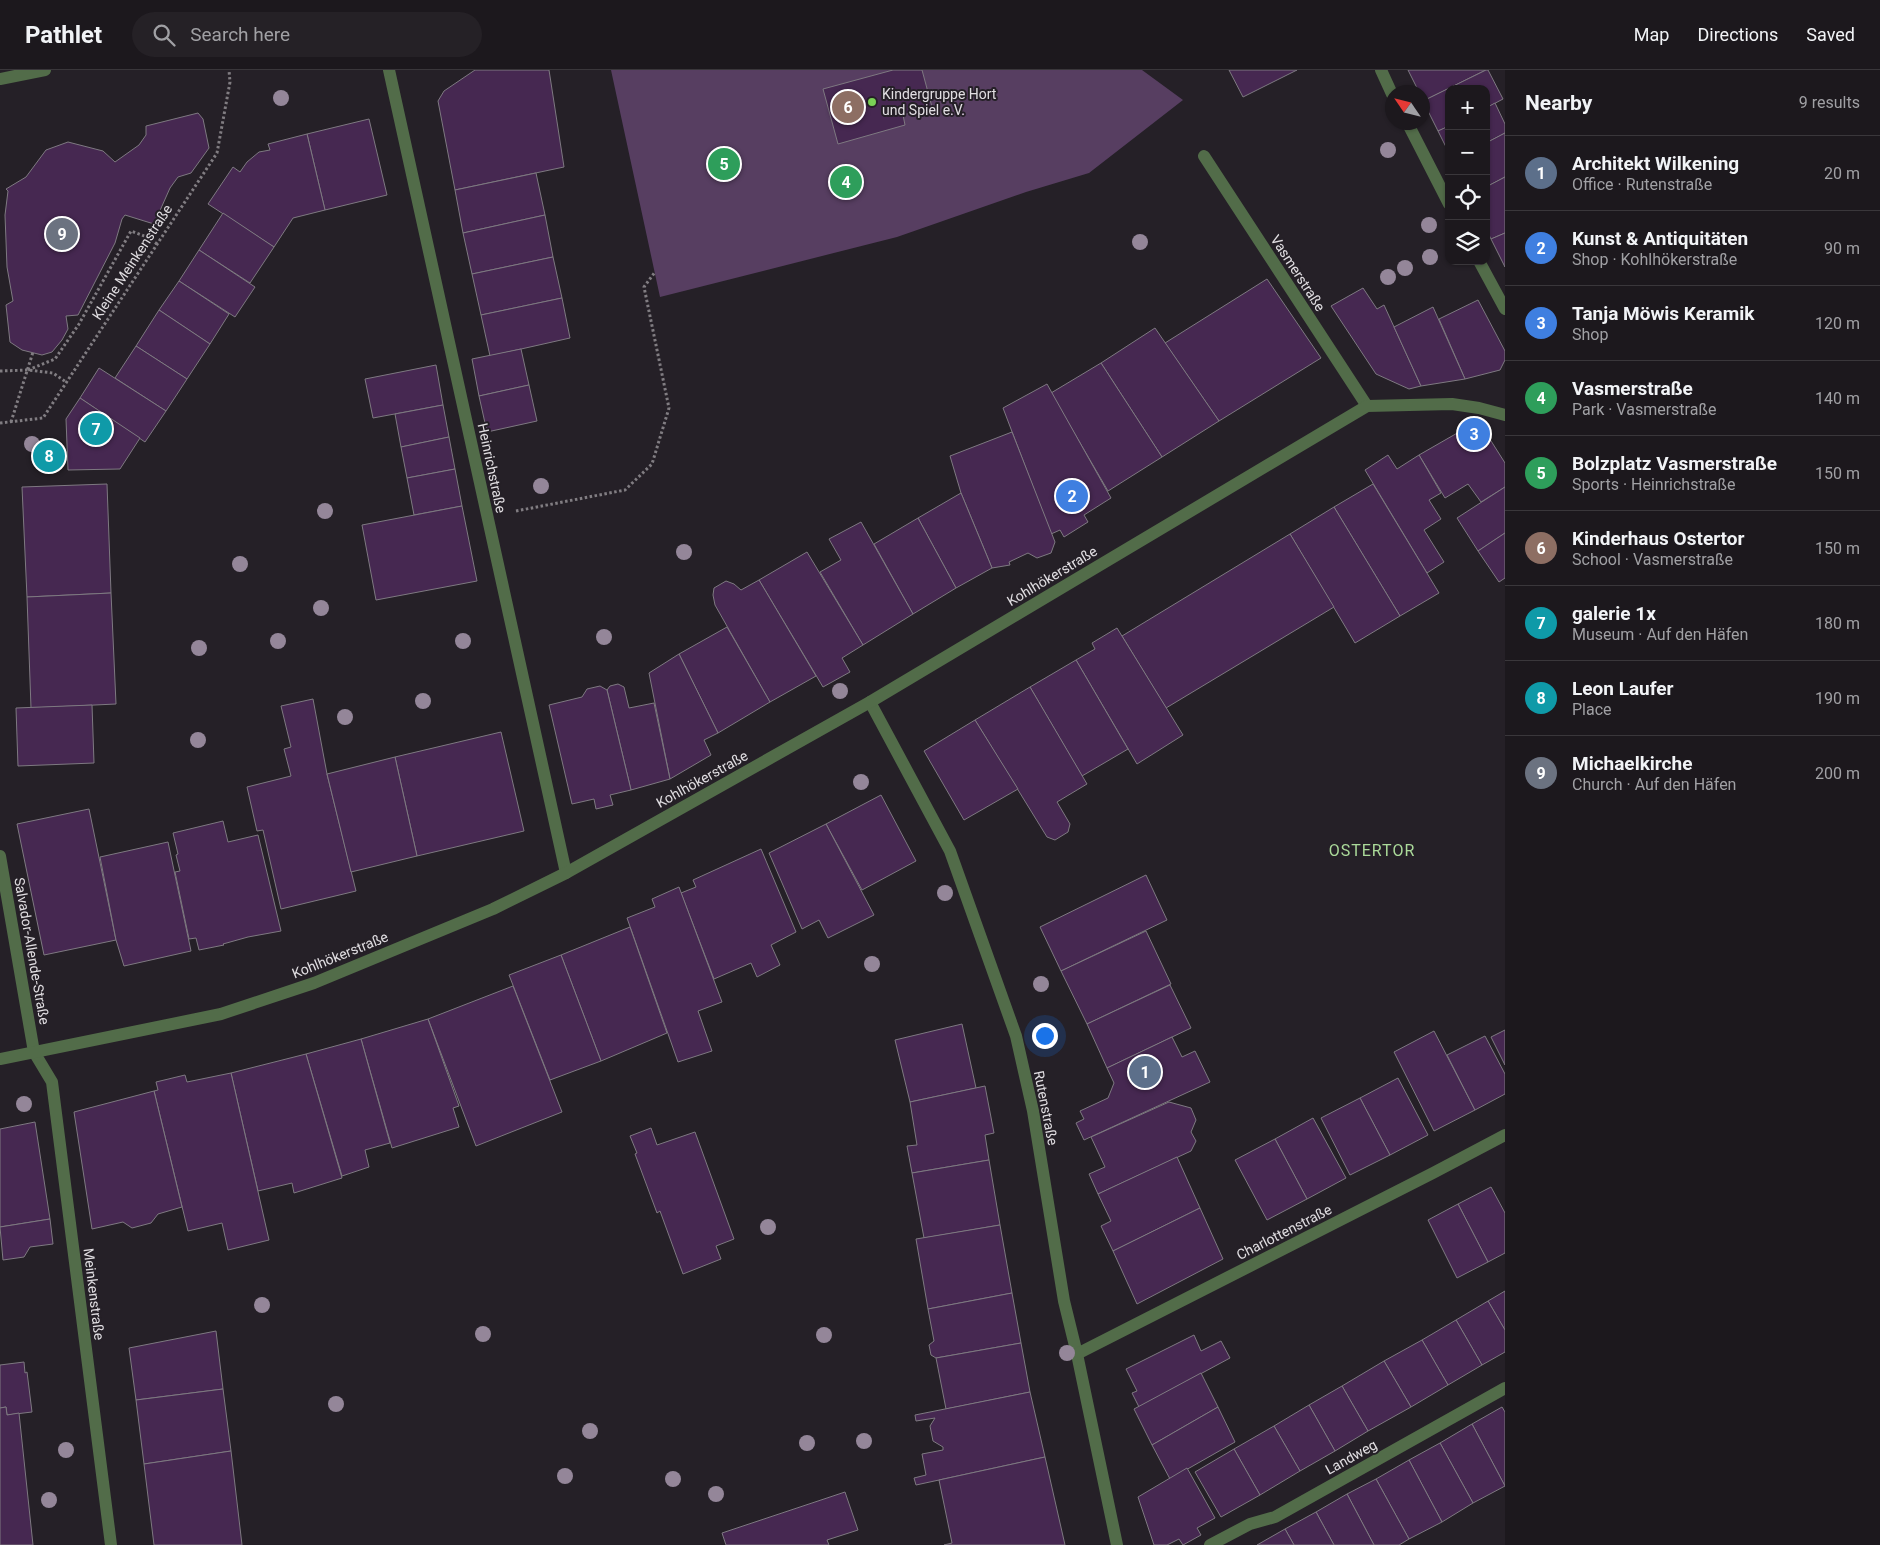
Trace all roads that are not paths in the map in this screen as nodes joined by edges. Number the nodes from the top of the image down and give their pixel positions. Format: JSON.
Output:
{"nodes":[{"id":1,"x":45,"y":70,"type":"edge"},
{"id":2,"x":388,"y":70,"type":"edge"},
{"id":3,"x":1381,"y":70,"type":"edge"},
{"id":4,"x":0,"y":79,"type":"edge"},
{"id":5,"x":1388,"y":85,"type":"edge"},
{"id":6,"x":1411,"y":130,"type":"edge"},
{"id":7,"x":1204,"y":156,"type":"dead end"},
{"id":8,"x":1445,"y":196,"type":"edge"},
{"id":9,"x":1482,"y":265,"type":"edge"},
{"id":10,"x":1505,"y":309,"type":"edge"},
{"id":11,"x":1367,"y":406,"type":"junction"},
{"id":12,"x":1505,"y":415,"type":"edge"},
{"id":13,"x":870,"y":702,"type":"junction"},
{"id":14,"x":0,"y":856,"type":"edge"},
{"id":15,"x":566,"y":872,"type":"junction"},
{"id":16,"x":34,"y":1052,"type":"junction"},
{"id":17,"x":0,"y":1059,"type":"edge"},
{"id":18,"x":1505,"y":1135,"type":"edge"},
{"id":19,"x":1077,"y":1354,"type":"junction"},
{"id":20,"x":1505,"y":1388,"type":"edge"},
{"id":21,"x":111,"y":1545,"type":"edge"},
{"id":22,"x":1117,"y":1545,"type":"edge"},
{"id":23,"x":1210,"y":1545,"type":"edge"}],
"edges":[{"from":1,"to":4,"type":"street"},
{"from":2,"to":15,"type":"street","name":"Heinrichstraße"},
{"from":3,"to":5,"type":"street"},
{"from":6,"to":8,"type":"street"},
{"from":7,"to":11,"type":"street","name":"Vasmerstraße"},
{"from":9,"to":10,"type":"street"},
{"from":11,"to":12,"type":"street"},
{"from":11,"to":13,"type":"street","name":"Kohlhökerstraße"},
{"from":13,"to":15,"type":"street","name":"Kohlhökerstraße"},
{"from":13,"to":19,"type":"street","name":"Rutenstraße"},
{"from":14,"to":16,"type":"street","name":"Salvador-Allende-Straße"},
{"from":15,"to":16,"type":"street","name":"Kohlhökerstraße"},
{"from":16,"to":17,"type":"street","name":"Kohlhökerstraße"},
{"from":16,"to":21,"type":"street","name":"Meinkenstraße"},
{"from":18,"to":19,"type":"street","name":"Charlottenstraße"},
{"from":19,"to":22,"type":"street","name":"Rutenstraße"},
{"from":20,"to":23,"type":"street","name":"Landweg"}]}
